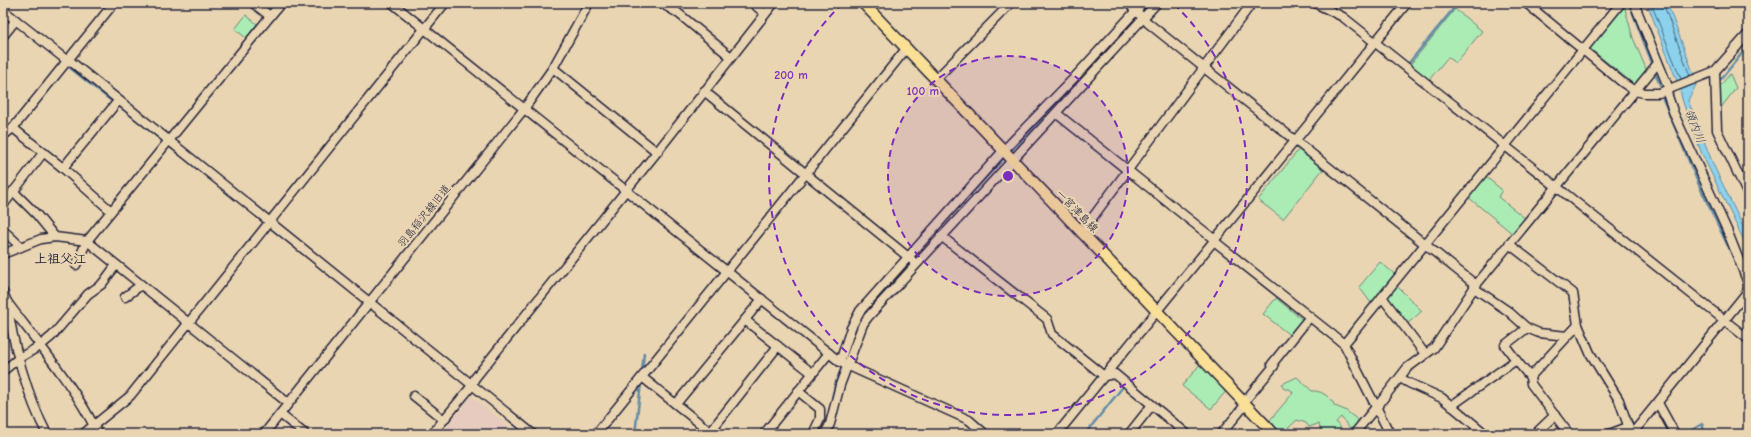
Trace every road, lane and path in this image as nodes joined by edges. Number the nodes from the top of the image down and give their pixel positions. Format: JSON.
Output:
{"nodes":[{"id":1,"x":114,"y":3,"type":"edge"},
{"id":2,"x":253,"y":3,"type":"edge"},
{"id":3,"x":281,"y":3,"type":"edge"},
{"id":4,"x":392,"y":3,"type":"edge"},
{"id":5,"x":445,"y":3,"type":"edge"},
{"id":6,"x":589,"y":3,"type":"edge"},
{"id":7,"x":753,"y":3,"type":"edge"},
{"id":8,"x":774,"y":3,"type":"edge"},
{"id":9,"x":863,"y":3,"type":"edge"},
{"id":10,"x":1011,"y":3,"type":"edge"},
{"id":11,"x":1128,"y":3,"type":"edge"},
{"id":12,"x":1143,"y":3,"type":"edge"},
{"id":13,"x":1157,"y":3,"type":"edge"},
{"id":14,"x":1252,"y":3,"type":"edge"},
{"id":15,"x":1316,"y":3,"type":"edge"},
{"id":16,"x":1407,"y":3,"type":"edge"},
{"id":17,"x":1526,"y":3,"type":"edge"},
{"id":18,"x":1621,"y":3,"type":"edge"},
{"id":19,"x":1634,"y":3,"type":"edge"},
{"id":20,"x":664,"y":4,"type":"edge"},
{"id":21,"x":3,"y":10,"type":"edge"},
{"id":22,"x":1136,"y":11,"type":"junction"},
{"id":23,"x":765,"y":14,"type":"junction"},
{"id":24,"x":270,"y":16,"type":"junction"},
{"id":25,"x":1143,"y":18,"type":"junction"},
{"id":26,"x":16,"y":20,"type":"junction"},
{"id":27,"x":424,"y":29,"type":"junction"},
{"id":28,"x":1748,"y":34,"type":"edge"},
{"id":29,"x":3,"y":36,"type":"edge"},
{"id":30,"x":1375,"y":42,"type":"junction"},
{"id":31,"x":906,"y":50,"type":"junction"},
{"id":32,"x":1583,"y":50,"type":"junction"},
{"id":33,"x":731,"y":57,"type":"junction"},
{"id":34,"x":69,"y":60,"type":"junction"},
{"id":35,"x":1658,"y":63,"type":"junction"},
{"id":36,"x":553,"y":68,"type":"junction"},
{"id":37,"x":1204,"y":68,"type":"junction"},
{"id":38,"x":1715,"y":71,"type":"junction"},
{"id":39,"x":935,"y":80,"type":"junction"},
{"id":40,"x":1667,"y":89,"type":"junction"},
{"id":41,"x":704,"y":91,"type":"junction"},
{"id":42,"x":1635,"y":91,"type":"junction"},
{"id":43,"x":118,"y":101,"type":"junction"},
{"id":44,"x":524,"y":109,"type":"junction"},
{"id":45,"x":1056,"y":113,"type":"junction"},
{"id":46,"x":13,"y":128,"type":"junction"},
{"id":47,"x":3,"y":136,"type":"edge"},
{"id":48,"x":169,"y":141,"type":"junction"},
{"id":49,"x":1295,"y":141,"type":"junction"},
{"id":50,"x":1505,"y":146,"type":"junction"},
{"id":51,"x":1003,"y":151,"type":"junction"},
{"id":52,"x":657,"y":152,"type":"junction"},
{"id":53,"x":43,"y":153,"type":"junction"},
{"id":54,"x":1011,"y":160,"type":"junction"},
{"id":55,"x":63,"y":168,"type":"junction"},
{"id":56,"x":1128,"y":171,"type":"junction"},
{"id":57,"x":805,"y":172,"type":"junction"},
{"id":58,"x":1556,"y":187,"type":"junction"},
{"id":59,"x":626,"y":190,"type":"junction"},
{"id":60,"x":13,"y":191,"type":"junction"},
{"id":61,"x":1748,"y":195,"type":"edge"},
{"id":62,"x":4,"y":204,"type":"edge"},
{"id":63,"x":111,"y":212,"type":"junction"},
{"id":64,"x":269,"y":222,"type":"junction"},
{"id":65,"x":3,"y":230,"type":"edge"},
{"id":66,"x":1081,"y":233,"type":"junction"},
{"id":67,"x":941,"y":236,"type":"junction"},
{"id":68,"x":55,"y":237,"type":"junction"},
{"id":69,"x":1214,"y":240,"type":"junction"},
{"id":70,"x":87,"y":241,"type":"junction"},
{"id":71,"x":1425,"y":244,"type":"junction"},
{"id":72,"x":1509,"y":244,"type":"junction"},
{"id":73,"x":21,"y":247,"type":"junction"},
{"id":74,"x":3,"y":254,"type":"edge"},
{"id":75,"x":907,"y":256,"type":"junction"},
{"id":76,"x":916,"y":263,"type":"junction"},
{"id":77,"x":76,"y":265,"type":"dead end"},
{"id":78,"x":116,"y":265,"type":"junction"},
{"id":79,"x":727,"y":271,"type":"junction"},
{"id":80,"x":1748,"y":283,"type":"edge"},
{"id":81,"x":141,"y":285,"type":"junction"},
{"id":82,"x":1475,"y":287,"type":"junction"},
{"id":83,"x":1748,"y":291,"type":"edge"},
{"id":84,"x":3,"y":292,"type":"edge"},
{"id":85,"x":125,"y":297,"type":"dead end"},
{"id":86,"x":1382,"y":297,"type":"junction"},
{"id":87,"x":762,"y":299,"type":"junction"},
{"id":88,"x":8,"y":302,"type":"junction"},
{"id":89,"x":369,"y":302,"type":"junction"},
{"id":90,"x":1157,"y":311,"type":"junction"},
{"id":91,"x":1309,"y":318,"type":"junction"},
{"id":92,"x":745,"y":320,"type":"junction"},
{"id":93,"x":1725,"y":320,"type":"junction"},
{"id":94,"x":188,"y":322,"type":"junction"},
{"id":95,"x":1578,"y":325,"type":"junction"},
{"id":96,"x":1527,"y":328,"type":"junction"},
{"id":97,"x":1567,"y":336,"type":"junction"},
{"id":98,"x":1748,"y":339,"type":"edge"},
{"id":99,"x":1344,"y":344,"type":"junction"},
{"id":100,"x":40,"y":346,"type":"junction"},
{"id":101,"x":778,"y":346,"type":"junction"},
{"id":102,"x":829,"y":353,"type":"junction"},
{"id":103,"x":1425,"y":354,"type":"junction"},
{"id":104,"x":19,"y":358,"type":"junction"},
{"id":105,"x":1516,"y":360,"type":"junction"},
{"id":106,"x":840,"y":362,"type":"junction"},
{"id":107,"x":847,"y":366,"type":"junction"},
{"id":108,"x":3,"y":371,"type":"edge"},
{"id":109,"x":812,"y":373,"type":"junction"},
{"id":110,"x":1104,"y":376,"type":"junction"},
{"id":111,"x":642,"y":377,"type":"junction"},
{"id":112,"x":1530,"y":377,"type":"junction"},
{"id":113,"x":1400,"y":378,"type":"junction"},
{"id":114,"x":472,"y":385,"type":"junction"},
{"id":115,"x":798,"y":391,"type":"junction"},
{"id":116,"x":414,"y":396,"type":"dead end"},
{"id":117,"x":288,"y":403,"type":"junction"},
{"id":118,"x":1245,"y":403,"type":"junction"},
{"id":119,"x":1658,"y":403,"type":"junction"},
{"id":120,"x":676,"y":404,"type":"junction"},
{"id":121,"x":1152,"y":405,"type":"junction"},
{"id":122,"x":1451,"y":406,"type":"junction"},
{"id":123,"x":1376,"y":407,"type":"junction"},
{"id":124,"x":280,"y":414,"type":"junction"},
{"id":125,"x":1555,"y":415,"type":"junction"},
{"id":126,"x":444,"y":420,"type":"junction"},
{"id":127,"x":94,"y":426,"type":"junction"},
{"id":128,"x":1631,"y":432,"type":"edge"},
{"id":129,"x":711,"y":433,"type":"edge"},
{"id":130,"x":1483,"y":433,"type":"edge"},
{"id":131,"x":47,"y":434,"type":"edge"},
{"id":132,"x":82,"y":434,"type":"edge"},
{"id":133,"x":98,"y":434,"type":"edge"},
{"id":134,"x":264,"y":434,"type":"edge"},
{"id":135,"x":305,"y":434,"type":"edge"},
{"id":136,"x":432,"y":434,"type":"edge"},
{"id":137,"x":533,"y":434,"type":"edge"},
{"id":138,"x":596,"y":434,"type":"edge"},
{"id":139,"x":764,"y":434,"type":"edge"},
{"id":140,"x":813,"y":434,"type":"edge"},
{"id":141,"x":825,"y":434,"type":"edge"},
{"id":142,"x":985,"y":434,"type":"edge"},
{"id":143,"x":1057,"y":434,"type":"edge"},
{"id":144,"x":1129,"y":434,"type":"edge"},
{"id":145,"x":1187,"y":434,"type":"edge"},
{"id":146,"x":1221,"y":434,"type":"edge"},
{"id":147,"x":1274,"y":434,"type":"edge"},
{"id":148,"x":1354,"y":434,"type":"edge"},
{"id":149,"x":1390,"y":434,"type":"edge"},
{"id":150,"x":1535,"y":434,"type":"edge"},
{"id":151,"x":1569,"y":434,"type":"edge"},
{"id":152,"x":1609,"y":434,"type":"edge"},
{"id":153,"x":1676,"y":434,"type":"edge"}],
"edges":[{"from":1,"to":34,"type":"street"},
{"from":2,"to":24,"type":"street"},
{"from":3,"to":24,"type":"street"},
{"from":4,"to":27,"type":"street"},
{"from":5,"to":27,"type":"street"},
{"from":6,"to":36,"type":"street","name":"羽島稲沢線旧道"},
{"from":7,"to":23,"type":"street"},
{"from":8,"to":23,"type":"street"},
{"from":9,"to":31,"type":"main road","name":"一宮津島線"},
{"from":10,"to":39,"type":"street"},
{"from":11,"to":22,"type":"street"},
{"from":12,"to":22,"type":"street"},
{"from":13,"to":25,"type":"street"},
{"from":14,"to":37,"type":"street"},
{"from":15,"to":30,"type":"street"},
{"from":16,"to":30,"type":"street"},
{"from":17,"to":32,"type":"street"},
{"from":18,"to":32,"type":"street"},
{"from":19,"to":35,"type":"street"},
{"from":20,"to":33,"type":"street"},
{"from":21,"to":26,"type":"street"},
{"from":22,"to":25,"type":"street"},
{"from":22,"to":51,"type":"street"},
{"from":23,"to":33,"type":"street"},
{"from":24,"to":48,"type":"street"},
{"from":25,"to":37,"type":"street"},
{"from":25,"to":45,"type":"street"},
{"from":26,"to":29,"type":"street"},
{"from":26,"to":34,"type":"street"},
{"from":27,"to":44,"type":"street"},
{"from":27,"to":64,"type":"street"},
{"from":28,"to":38,"type":"street"},
{"from":30,"to":49,"type":"street"},
{"from":30,"to":50,"type":"street"},
{"from":31,"to":39,"type":"main road","name":"一宮津島線"},
{"from":31,"to":57,"type":"street"},
{"from":32,"to":42,"type":"street"},
{"from":32,"to":50,"type":"street"},
{"from":33,"to":41,"type":"street"},
{"from":34,"to":43,"type":"street"},
{"from":34,"to":46,"type":"street"},
{"from":35,"to":40,"type":"street"},
{"from":35,"to":42,"type":"street"},
{"from":36,"to":44,"type":"street","name":"羽島稲沢線旧道"},
{"from":36,"to":52,"type":"street"},
{"from":37,"to":49,"type":"street"},
{"from":37,"to":56,"type":"street"},
{"from":38,"to":40,"type":"street"},
{"from":38,"to":61,"type":"street"},
{"from":39,"to":51,"type":"main road","name":"一宮津島線"},
{"from":40,"to":42,"type":"street"},
{"from":40,"to":80,"type":"street"},
{"from":41,"to":52,"type":"street"},
{"from":41,"to":57,"type":"street"},
{"from":42,"to":58,"type":"street"},
{"from":43,"to":48,"type":"street"},
{"from":43,"to":55,"type":"street"},
{"from":44,"to":59,"type":"street"},
{"from":44,"to":89,"type":"street","name":"羽島稲沢線旧道"},
{"from":45,"to":54,"type":"street"},
{"from":45,"to":56,"type":"street"},
{"from":46,"to":47,"type":"street"},
{"from":46,"to":53,"type":"street"},
{"from":48,"to":63,"type":"street"},
{"from":48,"to":64,"type":"street"},
{"from":49,"to":69,"type":"street"},
{"from":49,"to":71,"type":"street"},
{"from":50,"to":58,"type":"street"},
{"from":50,"to":71,"type":"street"},
{"from":51,"to":54,"type":"main road","name":"一宮津島線"},
{"from":51,"to":75,"type":"street"},
{"from":52,"to":59,"type":"street"},
{"from":53,"to":55,"type":"street"},
{"from":53,"to":60,"type":"street"},
{"from":54,"to":66,"type":"main road","name":"一宮津島線"},
{"from":54,"to":67,"type":"street"},
{"from":55,"to":63,"type":"street"},
{"from":56,"to":66,"type":"street"},
{"from":56,"to":69,"type":"street"},
{"from":57,"to":75,"type":"street"},
{"from":57,"to":79,"type":"street"},
{"from":58,"to":72,"type":"street"},
{"from":58,"to":93,"type":"street"},
{"from":59,"to":79,"type":"street"},
{"from":59,"to":114,"type":"street"},
{"from":60,"to":62,"type":"street"},
{"from":60,"to":68,"type":"street"},
{"from":63,"to":70,"type":"street"},
{"from":64,"to":89,"type":"street"},
{"from":64,"to":94,"type":"street"},
{"from":65,"to":73,"type":"street"},
{"from":66,"to":90,"type":"main road","name":"一宮津島線"},
{"from":67,"to":76,"type":"street"},
{"from":67,"to":110,"type":"street"},
{"from":68,"to":70,"type":"street"},
{"from":68,"to":73,"type":"street"},
{"from":69,"to":90,"type":"street"},
{"from":69,"to":91,"type":"street"},
{"from":70,"to":77,"type":"street"},
{"from":70,"to":78,"type":"street"},
{"from":71,"to":82,"type":"street"},
{"from":71,"to":86,"type":"street"},
{"from":72,"to":82,"type":"street"},
{"from":72,"to":95,"type":"street"},
{"from":73,"to":74,"type":"street"},
{"from":75,"to":76,"type":"street"},
{"from":75,"to":106,"type":"street"},
{"from":76,"to":107,"type":"street"},
{"from":78,"to":81,"type":"street"},
{"from":78,"to":100,"type":"street"},
{"from":79,"to":87,"type":"street"},
{"from":79,"to":111,"type":"street"},
{"from":81,"to":85,"type":"street"},
{"from":81,"to":94,"type":"street"},
{"from":82,"to":96,"type":"street"},
{"from":82,"to":103,"type":"street"},
{"from":83,"to":93,"type":"street"},
{"from":84,"to":88,"type":"street"},
{"from":86,"to":99,"type":"street"},
{"from":86,"to":103,"type":"street"},
{"from":87,"to":92,"type":"street"},
{"from":87,"to":102,"type":"street"},
{"from":88,"to":100,"type":"street"},
{"from":88,"to":104,"type":"street"},
{"from":89,"to":114,"type":"street"},
{"from":89,"to":117,"type":"street","name":"羽島稲沢線旧道"},
{"from":90,"to":110,"type":"street"},
{"from":90,"to":118,"type":"main road","name":"一宮津島線"},
{"from":91,"to":99,"type":"street"},
{"from":91,"to":118,"type":"street"},
{"from":92,"to":101,"type":"street"},
{"from":92,"to":120,"type":"street"},
{"from":93,"to":98,"type":"street"},
{"from":93,"to":119,"type":"street"},
{"from":94,"to":117,"type":"street"},
{"from":94,"to":127,"type":"street"},
{"from":95,"to":97,"type":"street"},
{"from":95,"to":128,"type":"street"},
{"from":96,"to":97,"type":"street"},
{"from":96,"to":105,"type":"street"},
{"from":97,"to":112,"type":"street"},
{"from":99,"to":123,"type":"street"},
{"from":100,"to":104,"type":"street"},
{"from":100,"to":127,"type":"street"},
{"from":101,"to":109,"type":"street"},
{"from":101,"to":129,"type":"street"},
{"from":102,"to":106,"type":"street"},
{"from":102,"to":109,"type":"street"},
{"from":103,"to":113,"type":"street"},
{"from":104,"to":108,"type":"street"},
{"from":104,"to":131,"type":"street"},
{"from":105,"to":112,"type":"street"},
{"from":105,"to":122,"type":"street"},
{"from":106,"to":107,"type":"street"},
{"from":107,"to":141,"type":"street"},
{"from":107,"to":142,"type":"street"},
{"from":109,"to":115,"type":"street"},
{"from":110,"to":121,"type":"street"},
{"from":110,"to":143,"type":"street"},
{"from":111,"to":120,"type":"street"},
{"from":111,"to":138,"type":"street"},
{"from":112,"to":125,"type":"street"},
{"from":113,"to":122,"type":"street"},
{"from":113,"to":123,"type":"street"},
{"from":114,"to":126,"type":"street"},
{"from":114,"to":137,"type":"street"},
{"from":115,"to":139,"type":"street"},
{"from":115,"to":140,"type":"street"},
{"from":116,"to":126,"type":"street"},
{"from":117,"to":124,"type":"street","name":"羽島稲沢線旧道"},
{"from":118,"to":146,"type":"street"},
{"from":118,"to":147,"type":"main road","name":"一宮津島線"},
{"from":119,"to":128,"type":"street"},
{"from":119,"to":153,"type":"street"},
{"from":120,"to":129,"type":"street"},
{"from":121,"to":144,"type":"street"},
{"from":121,"to":145,"type":"street"},
{"from":122,"to":130,"type":"street"},
{"from":123,"to":148,"type":"street"},
{"from":123,"to":149,"type":"street"},
{"from":124,"to":134,"type":"street","name":"羽島稲沢線旧道"},
{"from":124,"to":135,"type":"street"},
{"from":125,"to":150,"type":"street"},
{"from":125,"to":151,"type":"street"},
{"from":126,"to":136,"type":"street"},
{"from":127,"to":132,"type":"street"},
{"from":127,"to":133,"type":"street"},
{"from":128,"to":152,"type":"street"}]}
